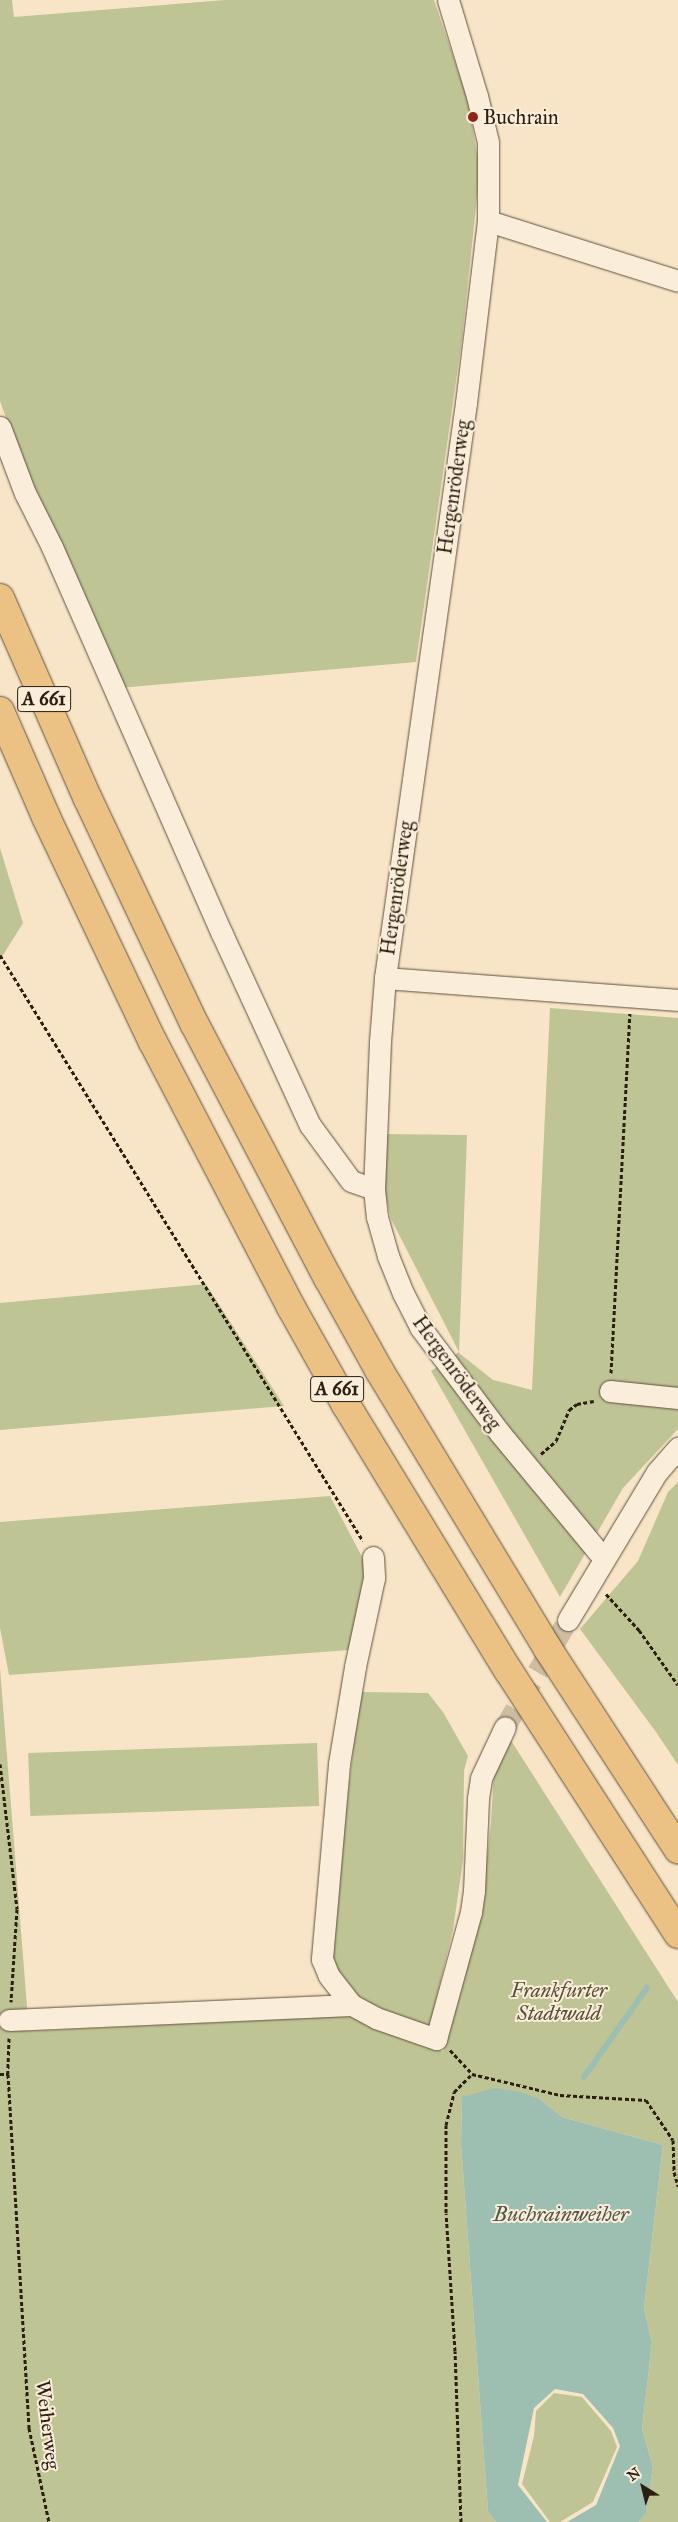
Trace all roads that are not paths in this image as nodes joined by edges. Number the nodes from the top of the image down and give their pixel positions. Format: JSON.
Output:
{"nodes":[{"id":1,"x":448,"y":0,"type":"edge"},
{"id":2,"x":488,"y":220,"type":"junction"},
{"id":3,"x":678,"y":281,"type":"edge"},
{"id":4,"x":0,"y":426,"type":"edge"},
{"id":5,"x":0,"y":598,"type":"edge"},
{"id":6,"x":0,"y":711,"type":"edge"},
{"id":7,"x":385,"y":978,"type":"junction"},
{"id":8,"x":678,"y":1000,"type":"edge"},
{"id":9,"x":374,"y":1189,"type":"junction"},
{"id":10,"x":610,"y":1391,"type":"road end"},
{"id":11,"x":678,"y":1398,"type":"edge"},
{"id":12,"x":678,"y":1448,"type":"edge"},
{"id":13,"x":373,"y":1557,"type":"road end"},
{"id":14,"x":604,"y":1559,"type":"junction"},
{"id":15,"x":568,"y":1620,"type":"tunnel mouth"},
{"id":16,"x":505,"y":1727,"type":"tunnel mouth"},
{"id":17,"x":678,"y":1849,"type":"edge"},
{"id":18,"x":678,"y":1934,"type":"edge"},
{"id":19,"x":352,"y":2005,"type":"junction"},
{"id":20,"x":9,"y":2020,"type":"road end"}],
"edges":[{"from":1,"to":2,"type":"street","name":"Hergenröderweg"},
{"from":2,"to":3,"type":"street"},
{"from":2,"to":7,"type":"street","name":"Hergenröderweg"},
{"from":4,"to":9,"type":"street"},
{"from":5,"to":17,"type":"highway","number":"A 661"},
{"from":6,"to":18,"type":"highway","number":"A 661"},
{"from":7,"to":8,"type":"street","name":"Hergenröderweg"},
{"from":7,"to":9,"type":"street","name":"Hergenröderweg"},
{"from":9,"to":14,"type":"street","name":"Hergenröderweg"},
{"from":10,"to":11,"type":"street"},
{"from":12,"to":14,"type":"street"},
{"from":13,"to":19,"type":"street"},
{"from":14,"to":15,"type":"street"},
{"from":16,"to":19,"type":"street"},
{"from":19,"to":20,"type":"street"}]}
